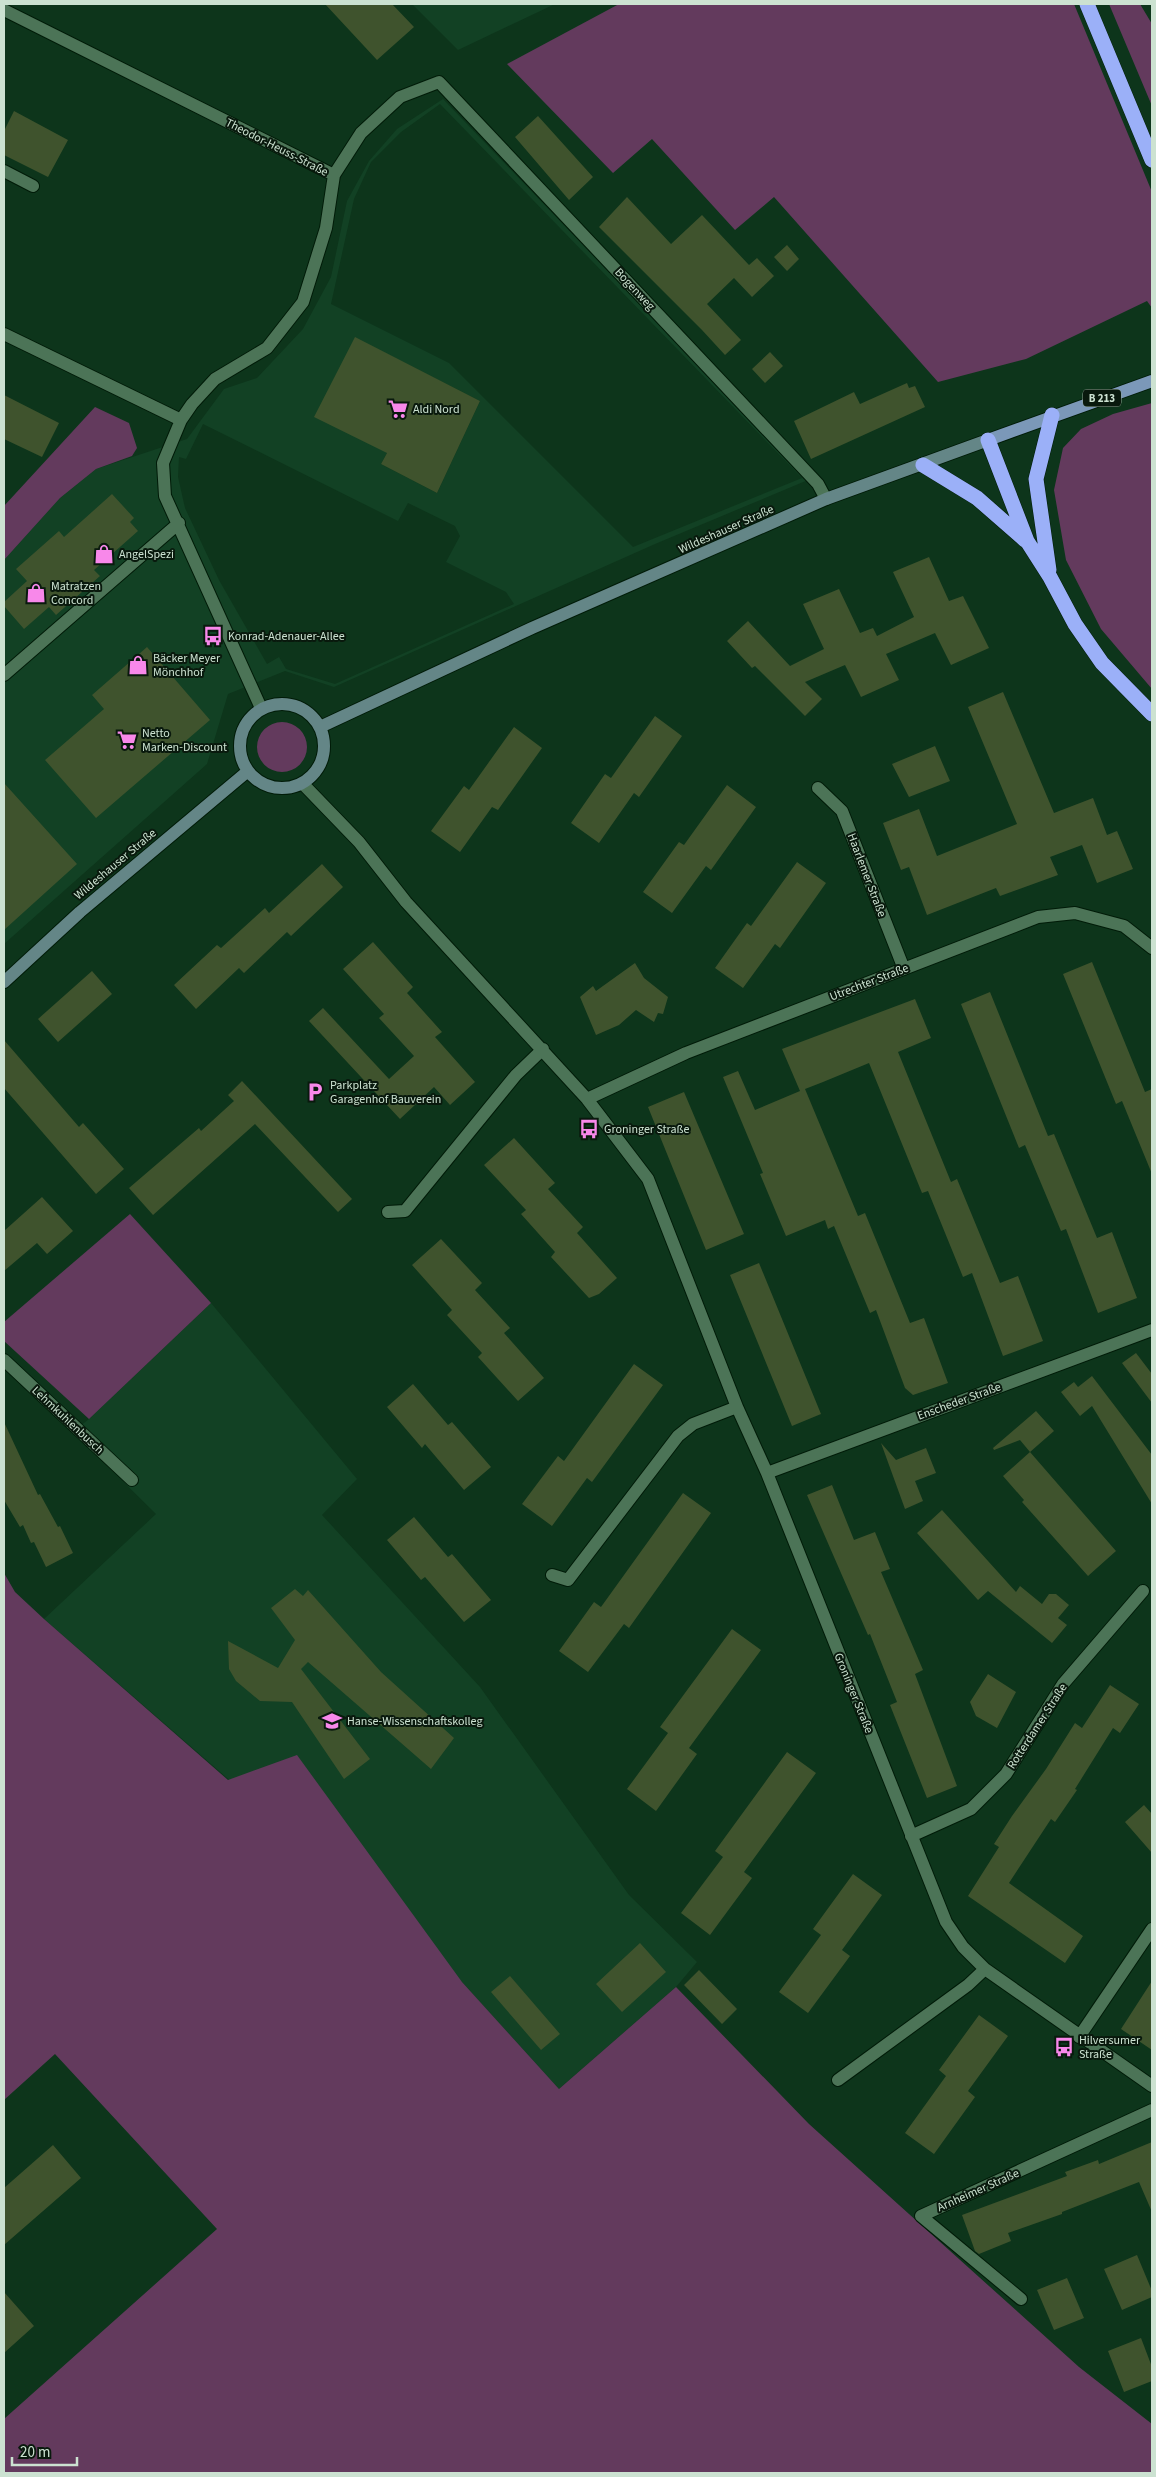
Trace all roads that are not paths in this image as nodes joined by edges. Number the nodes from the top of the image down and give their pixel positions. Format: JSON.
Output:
{"nodes":[{"id":1,"x":1087,"y":4,"type":"edge"},
{"id":2,"x":4,"y":10,"type":"edge"},
{"id":3,"x":1152,"y":160,"type":"edge"},
{"id":4,"x":4,"y":172,"type":"edge"},
{"id":5,"x":334,"y":175,"type":"junction"},
{"id":6,"x":33,"y":186,"type":"dead end"},
{"id":7,"x":4,"y":334,"type":"edge"},
{"id":8,"x":1152,"y":380,"type":"edge"},
{"id":9,"x":1052,"y":415,"type":"junction"},
{"id":10,"x":181,"y":420,"type":"junction"},
{"id":11,"x":988,"y":440,"type":"junction"},
{"id":12,"x":923,"y":466,"type":"junction"},
{"id":13,"x":826,"y":500,"type":"junction"},
{"id":14,"x":179,"y":523,"type":"junction"},
{"id":15,"x":1027,"y":541,"type":"junction"},
{"id":16,"x":1050,"y":577,"type":"junction"},
{"id":17,"x":4,"y":675,"type":"edge"},
{"id":18,"x":262,"y":708,"type":"junction"},
{"id":19,"x":1152,"y":714,"type":"edge"},
{"id":20,"x":320,"y":727,"type":"junction"},
{"id":21,"x":248,"y":771,"type":"junction"},
{"id":22,"x":303,"y":784,"type":"junction"},
{"id":23,"x":818,"y":788,"type":"dead end"},
{"id":24,"x":1152,"y":948,"type":"edge"},
{"id":25,"x":904,"y":969,"type":"junction"},
{"id":26,"x":4,"y":982,"type":"edge"},
{"id":27,"x":543,"y":1049,"type":"junction"},
{"id":28,"x":587,"y":1099,"type":"junction"},
{"id":29,"x":388,"y":1212,"type":"dead end"},
{"id":30,"x":1152,"y":1330,"type":"edge"},
{"id":31,"x":4,"y":1360,"type":"edge"},
{"id":32,"x":737,"y":1407,"type":"junction"},
{"id":33,"x":766,"y":1473,"type":"junction"},
{"id":34,"x":132,"y":1480,"type":"dead end"},
{"id":35,"x":552,"y":1575,"type":"dead end"},
{"id":36,"x":1143,"y":1591,"type":"dead end"},
{"id":37,"x":911,"y":1836,"type":"junction"},
{"id":38,"x":1152,"y":1929,"type":"edge"},
{"id":39,"x":985,"y":1969,"type":"junction"},
{"id":40,"x":1079,"y":2037,"type":"junction"},
{"id":41,"x":838,"y":2080,"type":"dead end"},
{"id":42,"x":1152,"y":2086,"type":"edge"},
{"id":43,"x":1152,"y":2110,"type":"edge"},
{"id":44,"x":1021,"y":2298,"type":"dead end"}],
"edges":[{"from":1,"to":3,"type":"highway"},
{"from":2,"to":5,"type":"street","name":"Theodor-Heuss-Straße"},
{"from":4,"to":6,"type":"street"},
{"from":5,"to":10,"type":"street","name":"Theodor-Heuss-Straße"},
{"from":5,"to":13,"type":"street","name":"Bogenweg"},
{"from":7,"to":10,"type":"street"},
{"from":8,"to":9,"type":"main road","name":"Wildeshauser Straße","number":"B 213"},
{"from":9,"to":11,"type":"main road","name":"Wildeshauser Straße","number":"B 213"},
{"from":9,"to":16,"type":"highway"},
{"from":10,"to":14,"type":"street"},
{"from":11,"to":12,"type":"main road","name":"Wildeshauser Straße"},
{"from":11,"to":15,"type":"highway"},
{"from":12,"to":13,"type":"main road","name":"Wildeshauser Straße"},
{"from":12,"to":15,"type":"highway"},
{"from":13,"to":20,"type":"main road","name":"Wildeshauser Straße"},
{"from":14,"to":17,"type":"street"},
{"from":14,"to":18,"type":"street"},
{"from":15,"to":16,"type":"highway"},
{"from":16,"to":19,"type":"highway"},
{"from":18,"to":20,"type":"main road"},
{"from":18,"to":21,"type":"main road"},
{"from":20,"to":22,"type":"main road"},
{"from":21,"to":22,"type":"main road"},
{"from":21,"to":26,"type":"main road","name":"Wildeshauser Straße"},
{"from":22,"to":27,"type":"street","name":"Groninger Straße"},
{"from":23,"to":25,"type":"street","name":"Haarlemer Straße"},
{"from":24,"to":25,"type":"street","name":"Utrechter Straße"},
{"from":25,"to":28,"type":"street","name":"Utrechter Straße"},
{"from":27,"to":28,"type":"street","name":"Groninger Straße"},
{"from":27,"to":29,"type":"street"},
{"from":28,"to":32,"type":"street","name":"Groninger Straße"},
{"from":30,"to":33,"type":"street","name":"Enscheder Straße"},
{"from":31,"to":34,"type":"street","name":"Lehmkuhlenbusch"},
{"from":32,"to":33,"type":"street","name":"Groninger Straße"},
{"from":32,"to":35,"type":"street"},
{"from":33,"to":37,"type":"street","name":"Groninger Straße"},
{"from":36,"to":37,"type":"street","name":"Rotterdamer Straße"},
{"from":37,"to":39,"type":"street","name":"Groninger Straße"},
{"from":38,"to":40,"type":"street"},
{"from":39,"to":40,"type":"street","name":"Groninger Straße"},
{"from":39,"to":41,"type":"street"},
{"from":40,"to":42,"type":"street","name":"Groninger Straße"},
{"from":43,"to":44,"type":"street","name":"Arnheimer Straße"}]}
